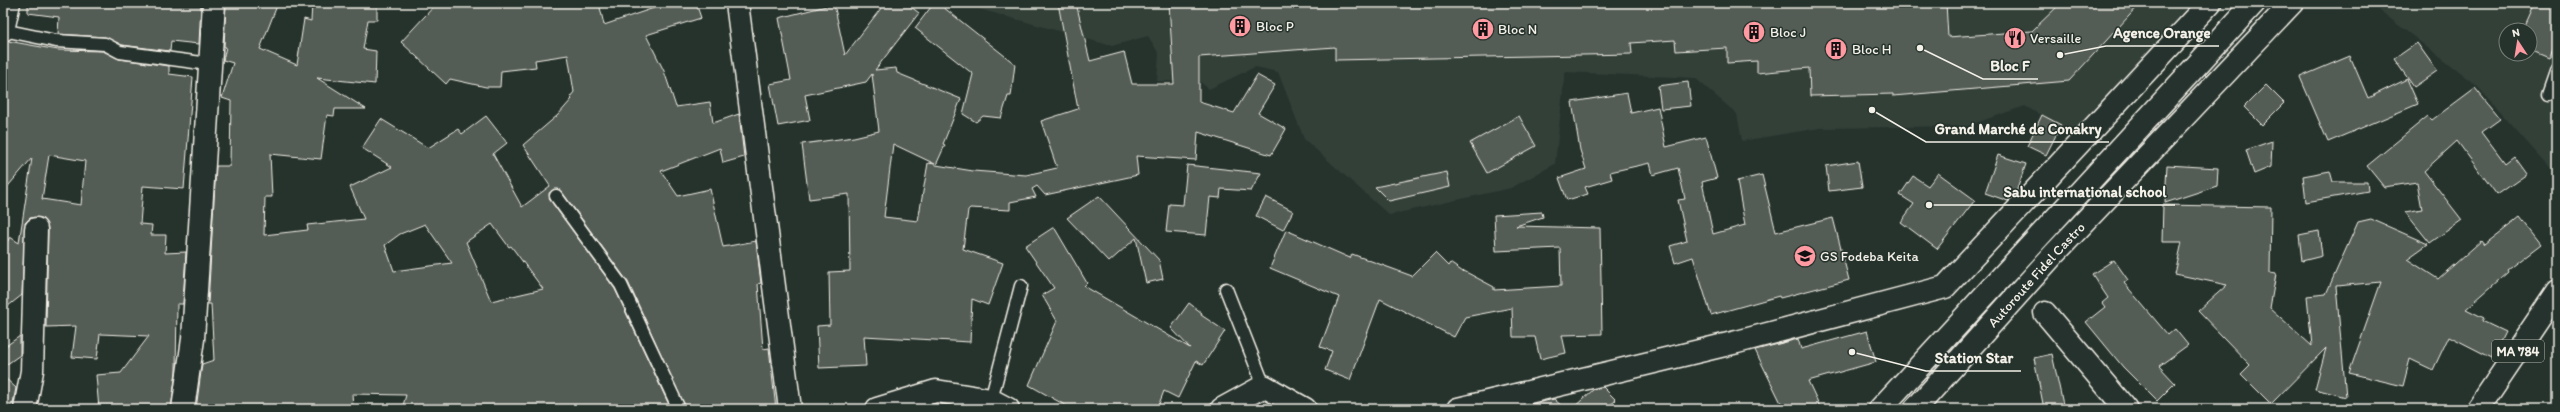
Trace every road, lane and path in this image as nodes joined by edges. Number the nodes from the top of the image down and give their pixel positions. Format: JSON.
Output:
{"nodes":[{"id":1,"x":9,"y":3,"type":"edge"},
{"id":2,"x":214,"y":3,"type":"edge"},
{"id":3,"x":737,"y":3,"type":"edge"},
{"id":4,"x":2210,"y":3,"type":"edge"},
{"id":5,"x":2254,"y":3,"type":"edge"},
{"id":6,"x":2292,"y":3,"type":"edge"},
{"id":7,"x":3,"y":30,"type":"edge"},
{"id":8,"x":209,"y":64,"type":"junction"},
{"id":9,"x":2557,"y":69,"type":"edge"},
{"id":10,"x":2548,"y":95,"type":"dead end"},
{"id":11,"x":556,"y":196,"type":"dead end"},
{"id":12,"x":36,"y":229,"type":"dead end"},
{"id":13,"x":1021,"y":286,"type":"dead end"},
{"id":14,"x":1226,"y":289,"type":"dead end"},
{"id":15,"x":2557,"y":292,"type":"edge"},
{"id":16,"x":2045,"y":313,"type":"dead end"},
{"id":17,"x":1264,"y":386,"type":"junction"},
{"id":18,"x":999,"y":404,"type":"edge"},
{"id":19,"x":25,"y":409,"type":"edge"},
{"id":20,"x":183,"y":409,"type":"edge"},
{"id":21,"x":679,"y":409,"type":"edge"},
{"id":22,"x":790,"y":409,"type":"edge"},
{"id":23,"x":877,"y":409,"type":"edge"},
{"id":24,"x":1222,"y":409,"type":"edge"},
{"id":25,"x":1305,"y":409,"type":"edge"},
{"id":26,"x":1458,"y":409,"type":"edge"},
{"id":27,"x":1880,"y":409,"type":"edge"},
{"id":28,"x":1915,"y":409,"type":"edge"},
{"id":29,"x":2126,"y":409,"type":"edge"},
{"id":30,"x":2478,"y":409,"type":"edge"}],
"edges":[{"from":1,"to":7,"type":"main road"},
{"from":2,"to":8,"type":"main road"},
{"from":3,"to":22,"type":"main road"},
{"from":4,"to":26,"type":"main road"},
{"from":5,"to":27,"type":"main road","name":"Autoroute Fidel Castro"},
{"from":6,"to":28,"type":"main road","name":"Autoroute Fidel Castro"},
{"from":7,"to":8,"type":"lane"},
{"from":8,"to":20,"type":"main road"},
{"from":9,"to":10,"type":"lane"},
{"from":11,"to":21,"type":"lane"},
{"from":12,"to":19,"type":"main road"},
{"from":13,"to":18,"type":"lane"},
{"from":14,"to":17,"type":"lane"},
{"from":15,"to":30,"type":"main road","number":"MA 784"},
{"from":16,"to":29,"type":"main road"},
{"from":17,"to":24,"type":"main road"},
{"from":17,"to":25,"type":"main road"},
{"from":18,"to":23,"type":"main road"}]}
